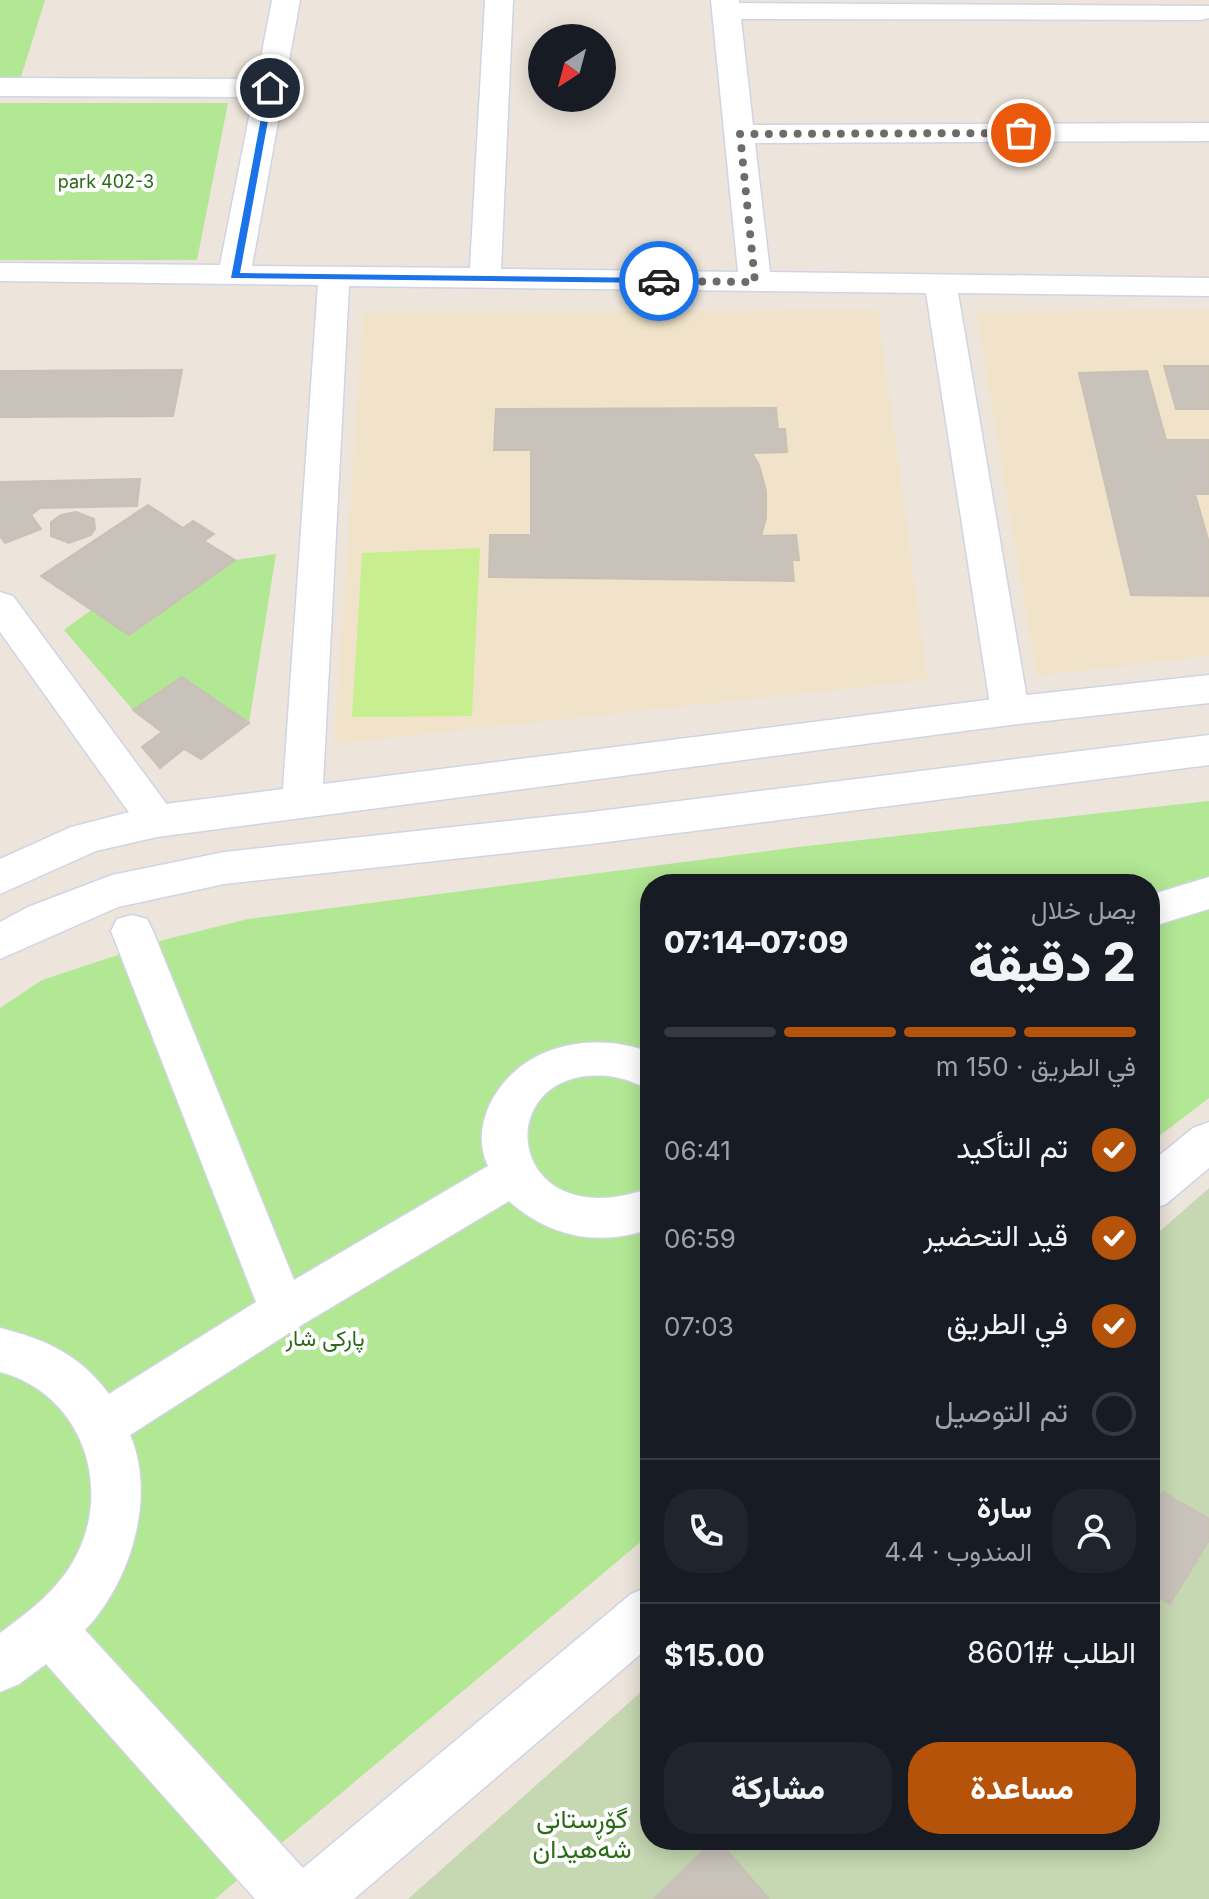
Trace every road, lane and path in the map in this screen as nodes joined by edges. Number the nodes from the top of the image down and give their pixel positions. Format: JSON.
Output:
{"nodes":[{"id":1,"x":286,"y":0,"type":"edge"},
{"id":2,"x":499,"y":0,"type":"edge"},
{"id":3,"x":726,"y":6,"type":"edge"},
{"id":4,"x":1202,"y":16,"type":"edge"},
{"id":5,"x":0,"y":87,"type":"edge"},
{"id":6,"x":270,"y":88,"type":"junction"},
{"id":7,"x":1209,"y":132,"type":"edge"},
{"id":8,"x":740,"y":134,"type":"junction"},
{"id":9,"x":0,"y":272,"type":"edge"},
{"id":10,"x":234,"y":276,"type":"junction"},
{"id":11,"x":334,"y":277,"type":"junction"},
{"id":12,"x":485,"y":278,"type":"junction"},
{"id":13,"x":755,"y":282,"type":"junction"},
{"id":14,"x":940,"y":283,"type":"junction"},
{"id":15,"x":1209,"y":287,"type":"edge"},
{"id":16,"x":0,"y":605,"type":"edge"},
{"id":17,"x":1209,"y":689,"type":"edge"},
{"id":18,"x":1010,"y":711,"type":"junction"},
{"id":19,"x":1209,"y":750,"type":"edge"},
{"id":20,"x":302,"y":803,"type":"junction"},
{"id":21,"x":157,"y":821,"type":"junction"},
{"id":22,"x":0,"y":878,"type":"edge"},
{"id":23,"x":1209,"y":893,"type":"edge"},
{"id":24,"x":1160,"y":908,"type":"edge"},
{"id":25,"x":132,"y":931,"type":"dead end"},
{"id":26,"x":0,"y":942,"type":"edge"},
{"id":27,"x":640,"y":1066,"type":"edge"},
{"id":28,"x":1209,"y":1141,"type":"edge"},
{"id":29,"x":513,"y":1175,"type":"junction"},
{"id":30,"x":1160,"y":1182,"type":"edge"},
{"id":31,"x":640,"y":1211,"type":"edge"},
{"id":32,"x":283,"y":1311,"type":"junction"},
{"id":33,"x":0,"y":1350,"type":"edge"},
{"id":34,"x":104,"y":1424,"type":"junction"},
{"id":35,"x":640,"y":1620,"type":"edge"},
{"id":36,"x":50,"y":1630,"type":"junction"},
{"id":37,"x":0,"y":1665,"type":"edge"},
{"id":38,"x":293,"y":1899,"type":"edge"},
{"id":39,"x":310,"y":1899,"type":"edge"}],
"edges":[{"from":1,"to":6,"type":"street"},
{"from":2,"to":12,"type":"street"},
{"from":3,"to":4,"type":"street"},
{"from":3,"to":8,"type":"street"},
{"from":5,"to":6,"type":"street"},
{"from":6,"to":10,"type":"street"},
{"from":7,"to":8,"type":"street"},
{"from":8,"to":13,"type":"street"},
{"from":9,"to":10,"type":"street"},
{"from":10,"to":11,"type":"street"},
{"from":11,"to":12,"type":"street"},
{"from":11,"to":20,"type":"street"},
{"from":12,"to":13,"type":"street"},
{"from":13,"to":14,"type":"street"},
{"from":14,"to":15,"type":"street"},
{"from":14,"to":18,"type":"street"},
{"from":16,"to":21,"type":"street"},
{"from":17,"to":18,"type":"main road"},
{"from":18,"to":20,"type":"main road"},
{"from":19,"to":26,"type":"main road"},
{"from":20,"to":21,"type":"main road"},
{"from":21,"to":22,"type":"main road"},
{"from":23,"to":24,"type":"street"},
{"from":25,"to":32,"type":"street"},
{"from":27,"to":29,"type":"street"},
{"from":28,"to":30,"type":"street"},
{"from":29,"to":31,"type":"street"},
{"from":29,"to":32,"type":"street"},
{"from":32,"to":34,"type":"street"},
{"from":33,"to":34,"type":"street"},
{"from":34,"to":36,"type":"street"},
{"from":35,"to":39,"type":"street"},
{"from":36,"to":37,"type":"street"},
{"from":36,"to":38,"type":"street"}]}
